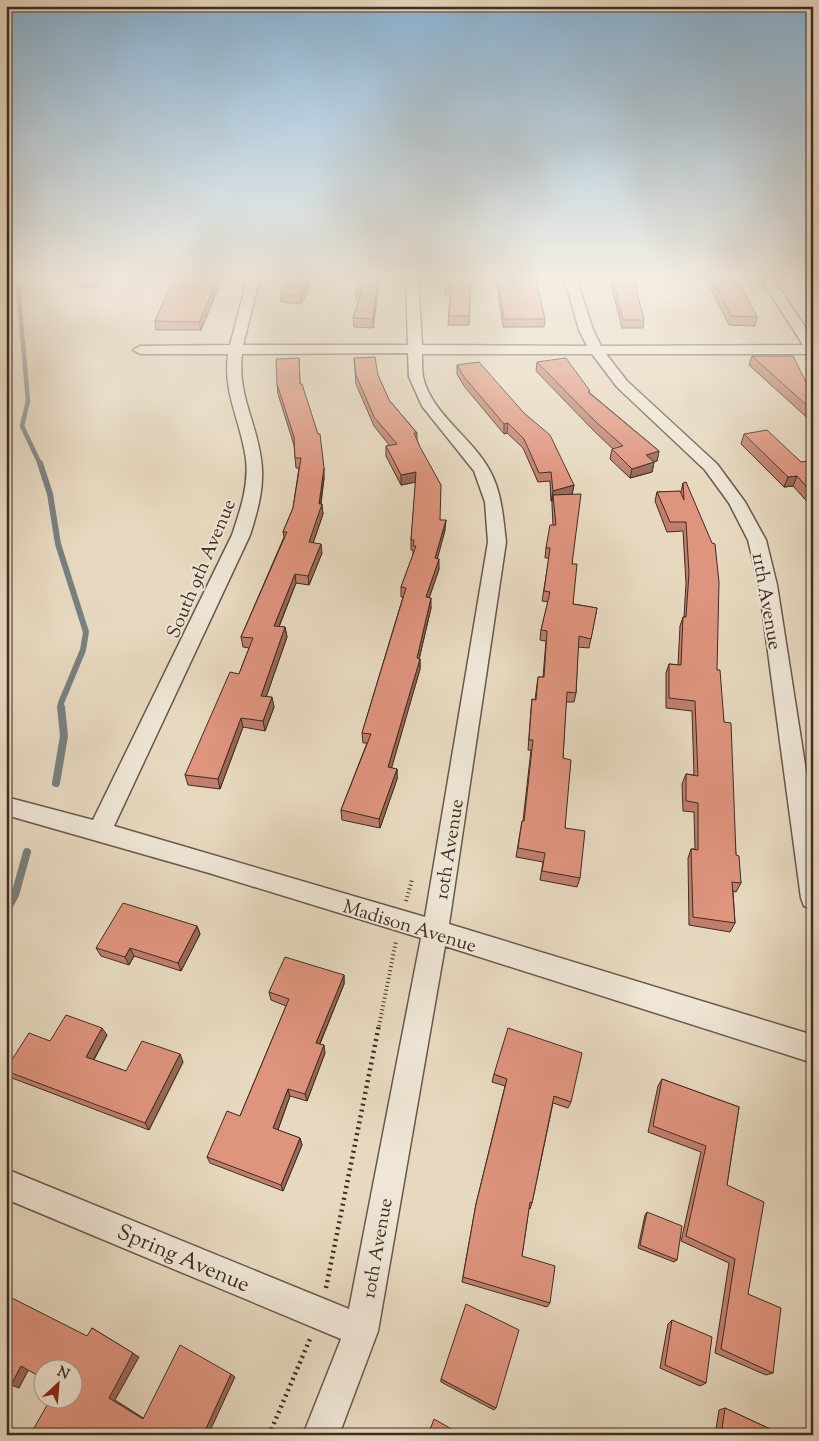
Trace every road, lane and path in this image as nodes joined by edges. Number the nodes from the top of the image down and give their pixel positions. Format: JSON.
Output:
{"nodes":[{"id":1,"x":238,"y":344,"type":"edge"},
{"id":2,"x":413,"y":344,"type":"edge"},
{"id":3,"x":593,"y":344,"type":"edge"},
{"id":4,"x":413,"y":348,"type":"junction"},
{"id":5,"x":237,"y":349,"type":"junction"},
{"id":6,"x":812,"y":349,"type":"edge"},
{"id":7,"x":140,"y":350,"type":"dead end"},
{"id":8,"x":597,"y":351,"type":"junction"},
{"id":9,"x":6,"y":806,"type":"edge"},
{"id":10,"x":100,"y":831,"type":"junction"},
{"id":11,"x":412,"y":880,"type":"dead end"},
{"id":12,"x":813,"y":898,"type":"edge"},
{"id":13,"x":400,"y":921,"type":"junction"},
{"id":14,"x":435,"y":932,"type":"junction"},
{"id":15,"x":813,"y":1049,"type":"edge"},
{"id":16,"x":6,"y":1184,"type":"edge"},
{"id":17,"x":320,"y":1314,"type":"junction"},
{"id":18,"x":361,"y":1331,"type":"junction"},
{"id":19,"x":269,"y":1435,"type":"edge"},
{"id":20,"x":320,"y":1435,"type":"edge"}],
"edges":[{"from":1,"to":5,"type":"street","name":"South 9th Avenue"},
{"from":2,"to":4,"type":"street","name":"10th Avenue"},
{"from":3,"to":8,"type":"street","name":"11th Avenue"},
{"from":4,"to":5,"type":"street"},
{"from":4,"to":8,"type":"street"},
{"from":4,"to":14,"type":"street","name":"10th Avenue"},
{"from":5,"to":7,"type":"street"},
{"from":5,"to":10,"type":"street","name":"South 9th Avenue"},
{"from":6,"to":8,"type":"street"},
{"from":8,"to":12,"type":"street","name":"11th Avenue"},
{"from":9,"to":10,"type":"street","name":"Madison Avenue"},
{"from":10,"to":13,"type":"street","name":"Madison Avenue"},
{"from":11,"to":13,"type":"path"},
{"from":13,"to":14,"type":"street","name":"Madison Avenue"},
{"from":13,"to":17,"type":"path"},
{"from":14,"to":15,"type":"street","name":"Madison Avenue"},
{"from":14,"to":18,"type":"street","name":"10th Avenue"},
{"from":16,"to":17,"type":"street","name":"Spring Avenue"},
{"from":17,"to":18,"type":"street","name":"Spring Avenue"},
{"from":17,"to":19,"type":"path"},
{"from":18,"to":20,"type":"street","name":"10th Avenue"}]}
